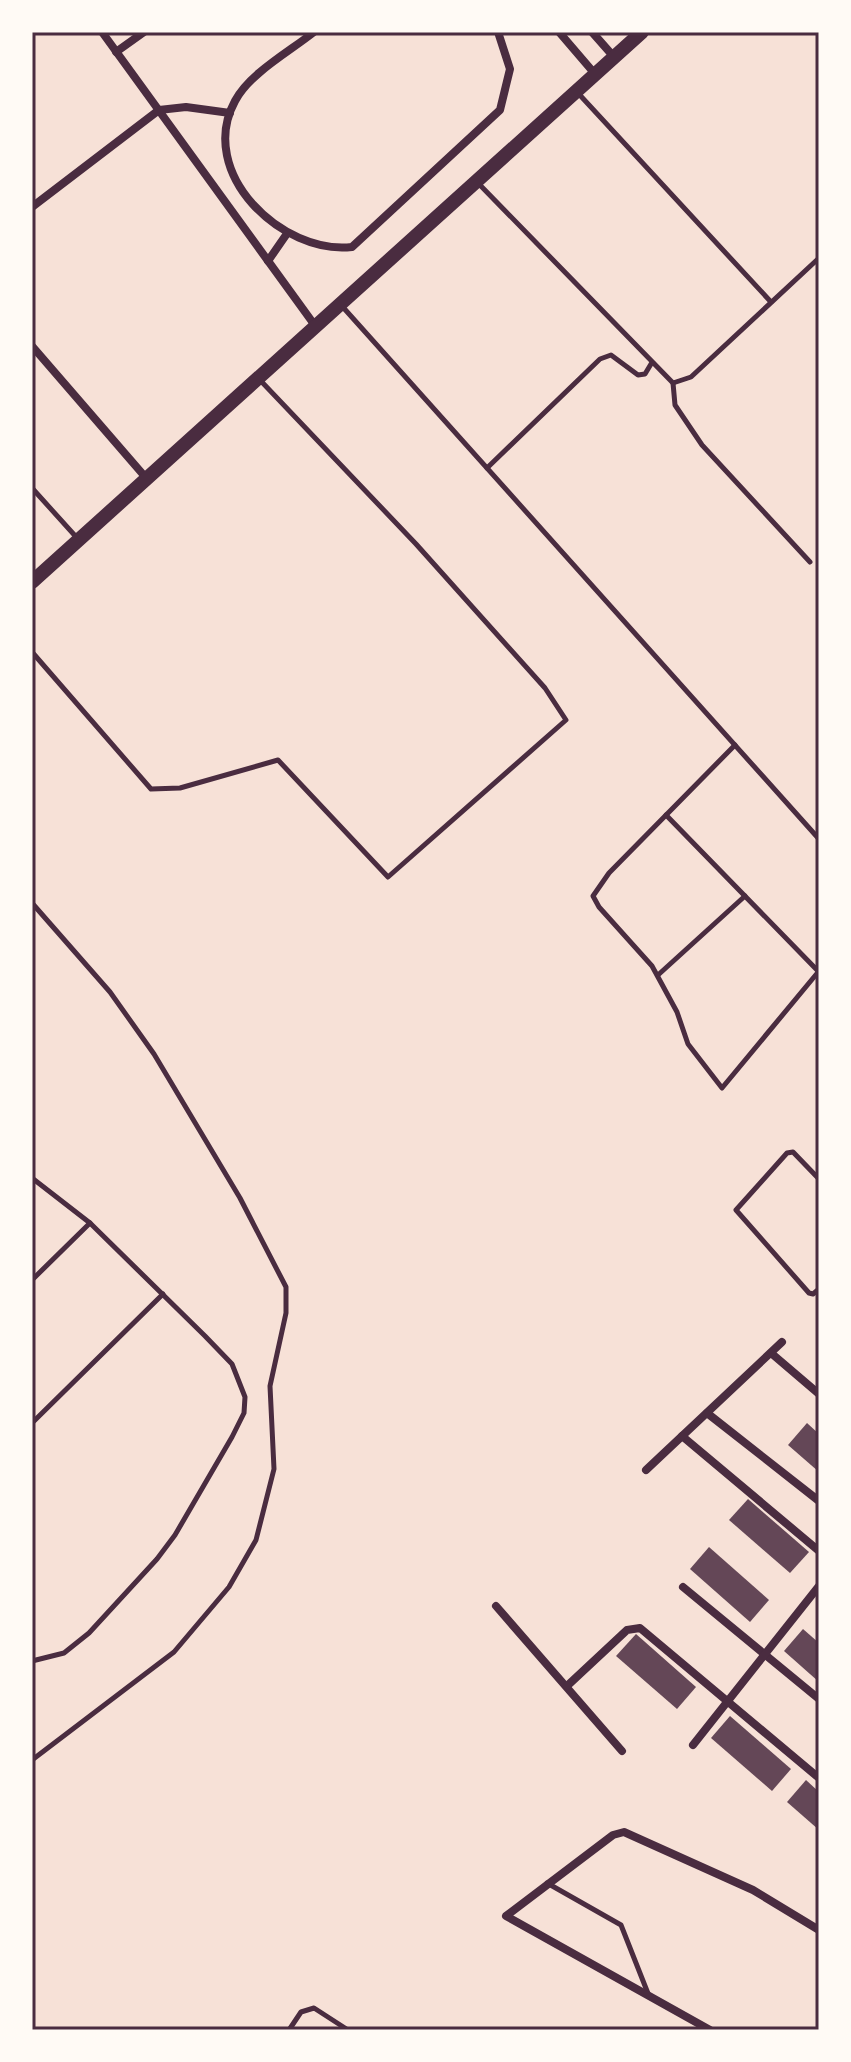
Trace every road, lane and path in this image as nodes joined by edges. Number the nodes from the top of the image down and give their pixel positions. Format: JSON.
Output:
{"nodes":[{"id":1,"x":102,"y":32,"type":"edge"},
{"id":2,"x":144,"y":32,"type":"edge"},
{"id":3,"x":314,"y":32,"type":"edge"},
{"id":4,"x":498,"y":32,"type":"edge"},
{"id":5,"x":559,"y":32,"type":"edge"},
{"id":6,"x":592,"y":32,"type":"edge"},
{"id":7,"x":642,"y":32,"type":"edge"},
{"id":8,"x":116,"y":52,"type":"junction"},
{"id":9,"x":614,"y":57,"type":"junction"},
{"id":10,"x":595,"y":74,"type":"junction"},
{"id":11,"x":576,"y":92,"type":"junction"},
{"id":12,"x":159,"y":110,"type":"junction"},
{"id":13,"x":230,"y":113,"type":"junction"},
{"id":14,"x":477,"y":181,"type":"junction"},
{"id":15,"x":32,"y":207,"type":"edge"},
{"id":16,"x":286,"y":235,"type":"junction"},
{"id":17,"x":819,"y":258,"type":"edge"},
{"id":18,"x":268,"y":261,"type":"junction"},
{"id":19,"x":771,"y":302,"type":"junction"},
{"id":20,"x":341,"y":304,"type":"junction"},
{"id":21,"x":316,"y":327,"type":"junction"},
{"id":22,"x":32,"y":346,"type":"edge"},
{"id":23,"x":651,"y":364,"type":"junction"},
{"id":24,"x":258,"y":379,"type":"junction"},
{"id":25,"x":673,"y":383,"type":"junction"},
{"id":26,"x":487,"y":468,"type":"junction"},
{"id":27,"x":147,"y":479,"type":"junction"},
{"id":28,"x":32,"y":488,"type":"edge"},
{"id":29,"x":79,"y":540,"type":"junction"},
{"id":30,"x":810,"y":562,"type":"dead end"},
{"id":31,"x":32,"y":582,"type":"edge"},
{"id":32,"x":32,"y":652,"type":"edge"},
{"id":33,"x":735,"y":745,"type":"junction"},
{"id":34,"x":666,"y":815,"type":"junction"},
{"id":35,"x":819,"y":839,"type":"edge"},
{"id":36,"x":745,"y":896,"type":"junction"},
{"id":37,"x":32,"y":903,"type":"edge"},
{"id":38,"x":819,"y":971,"type":"edge"},
{"id":39,"x":658,"y":975,"type":"junction"},
{"id":40,"x":32,"y":1178,"type":"edge"},
{"id":41,"x":819,"y":1179,"type":"edge"},
{"id":42,"x":90,"y":1223,"type":"junction"},
{"id":43,"x":32,"y":1280,"type":"edge"},
{"id":44,"x":819,"y":1289,"type":"edge"},
{"id":45,"x":163,"y":1294,"type":"junction"},
{"id":46,"x":782,"y":1342,"type":"dead end"},
{"id":47,"x":771,"y":1353,"type":"junction"},
{"id":48,"x":819,"y":1394,"type":"edge"},
{"id":49,"x":707,"y":1413,"type":"junction"},
{"id":50,"x":32,"y":1423,"type":"edge"},
{"id":51,"x":682,"y":1436,"type":"junction"},
{"id":52,"x":646,"y":1470,"type":"dead end"},
{"id":53,"x":819,"y":1501,"type":"edge"},
{"id":54,"x":819,"y":1551,"type":"edge"},
{"id":55,"x":819,"y":1586,"type":"edge"},
{"id":56,"x":683,"y":1587,"type":"dead end"},
{"id":57,"x":496,"y":1606,"type":"dead end"},
{"id":58,"x":765,"y":1654,"type":"junction"},
{"id":59,"x":32,"y":1661,"type":"edge"},
{"id":60,"x":567,"y":1686,"type":"junction"},
{"id":61,"x":819,"y":1699,"type":"edge"},
{"id":62,"x":728,"y":1700,"type":"junction"},
{"id":63,"x":693,"y":1745,"type":"dead end"},
{"id":64,"x":622,"y":1751,"type":"dead end"},
{"id":65,"x":32,"y":1760,"type":"edge"},
{"id":66,"x":819,"y":1778,"type":"edge"},
{"id":67,"x":546,"y":1883,"type":"junction"},
{"id":68,"x":819,"y":1930,"type":"edge"},
{"id":69,"x":649,"y":1996,"type":"junction"},
{"id":70,"x":289,"y":2030,"type":"edge"},
{"id":71,"x":348,"y":2030,"type":"edge"},
{"id":72,"x":710,"y":2030,"type":"edge"}],
"edges":[{"from":1,"to":8,"type":"street"},
{"from":2,"to":8,"type":"street"},
{"from":3,"to":13,"type":"street"},
{"from":4,"to":16,"type":"street"},
{"from":5,"to":10,"type":"street"},
{"from":6,"to":9,"type":"street"},
{"from":7,"to":9,"type":"main road"},
{"from":8,"to":12,"type":"street"},
{"from":9,"to":10,"type":"main road"},
{"from":10,"to":11,"type":"main road"},
{"from":11,"to":14,"type":"main road"},
{"from":11,"to":19,"type":"lane"},
{"from":12,"to":13,"type":"street"},
{"from":12,"to":15,"type":"street"},
{"from":12,"to":18,"type":"street"},
{"from":13,"to":16,"type":"street"},
{"from":14,"to":20,"type":"main road"},
{"from":14,"to":23,"type":"lane"},
{"from":16,"to":18,"type":"street"},
{"from":17,"to":19,"type":"lane"},
{"from":18,"to":21,"type":"street"},
{"from":19,"to":25,"type":"lane"},
{"from":20,"to":21,"type":"main road"},
{"from":20,"to":26,"type":"lane"},
{"from":21,"to":24,"type":"main road"},
{"from":22,"to":27,"type":"street"},
{"from":23,"to":25,"type":"lane"},
{"from":23,"to":26,"type":"lane"},
{"from":24,"to":27,"type":"main road"},
{"from":24,"to":32,"type":"lane"},
{"from":25,"to":30,"type":"lane"},
{"from":26,"to":33,"type":"lane"},
{"from":27,"to":29,"type":"main road"},
{"from":28,"to":29,"type":"lane"},
{"from":29,"to":31,"type":"main road"},
{"from":33,"to":34,"type":"lane"},
{"from":33,"to":35,"type":"lane"},
{"from":34,"to":36,"type":"lane"},
{"from":34,"to":39,"type":"lane"},
{"from":36,"to":38,"type":"lane"},
{"from":36,"to":39,"type":"lane"},
{"from":37,"to":65,"type":"lane"},
{"from":38,"to":39,"type":"lane"},
{"from":40,"to":42,"type":"lane"},
{"from":41,"to":44,"type":"lane"},
{"from":42,"to":43,"type":"lane"},
{"from":42,"to":45,"type":"lane"},
{"from":45,"to":50,"type":"lane"},
{"from":45,"to":59,"type":"lane"},
{"from":46,"to":47,"type":"street"},
{"from":47,"to":48,"type":"street"},
{"from":47,"to":49,"type":"street"},
{"from":49,"to":51,"type":"street"},
{"from":49,"to":53,"type":"street"},
{"from":51,"to":52,"type":"street"},
{"from":51,"to":54,"type":"street"},
{"from":55,"to":58,"type":"street"},
{"from":56,"to":58,"type":"street"},
{"from":57,"to":60,"type":"street"},
{"from":58,"to":61,"type":"street"},
{"from":58,"to":62,"type":"street"},
{"from":60,"to":62,"type":"street"},
{"from":60,"to":64,"type":"street"},
{"from":62,"to":63,"type":"street"},
{"from":62,"to":66,"type":"street"},
{"from":67,"to":68,"type":"street"},
{"from":67,"to":69,"type":"lane"},
{"from":67,"to":69,"type":"street"},
{"from":69,"to":72,"type":"street"},
{"from":70,"to":71,"type":"lane"}]}
